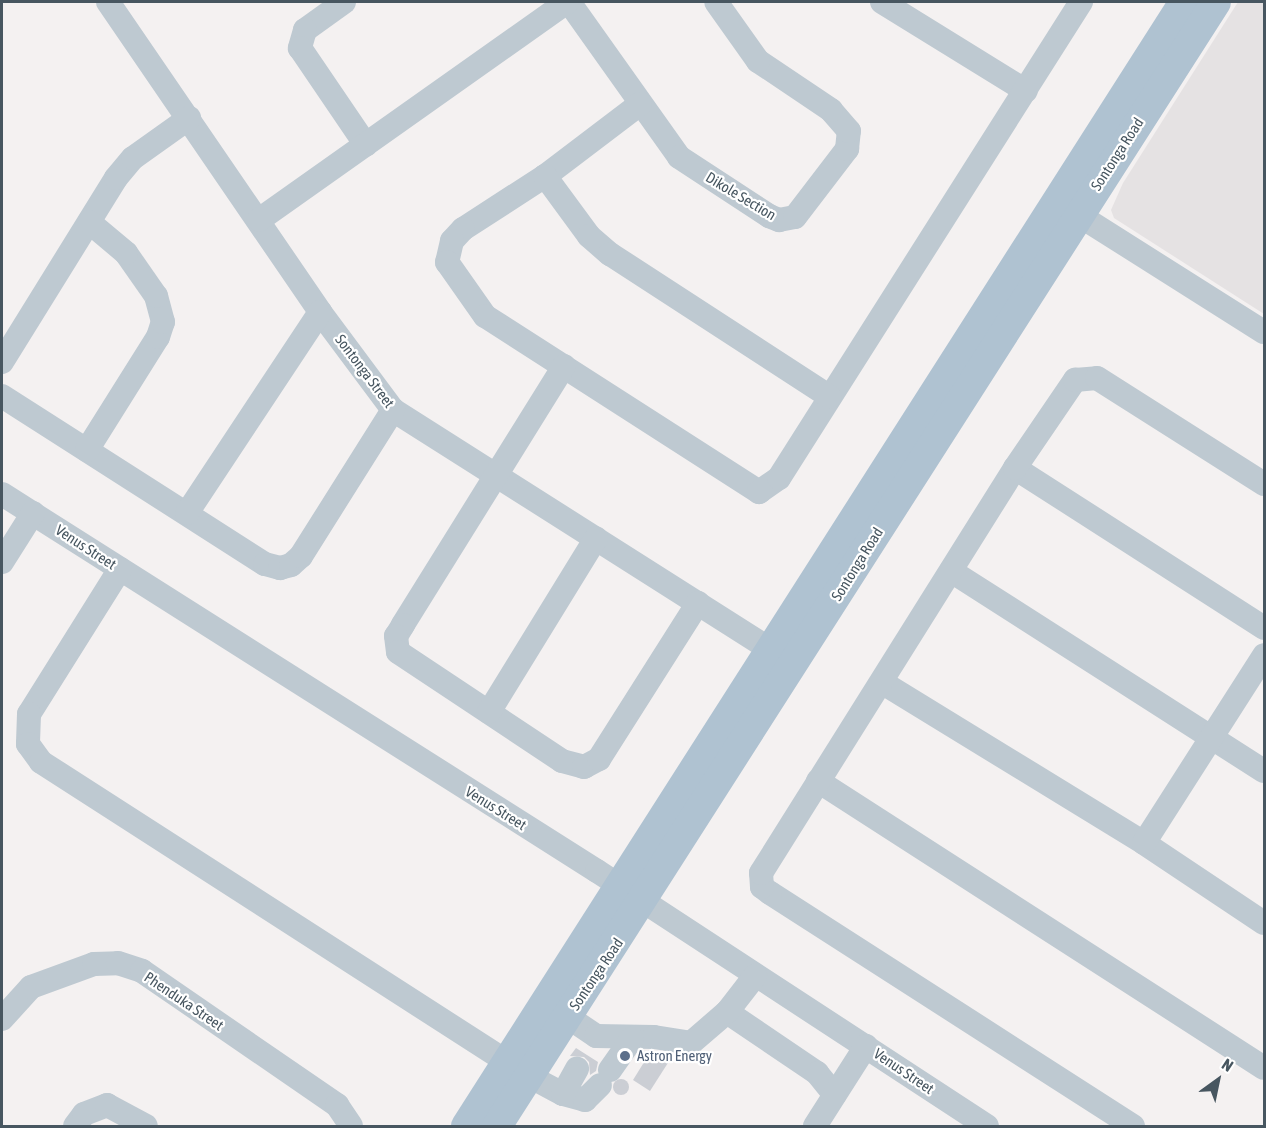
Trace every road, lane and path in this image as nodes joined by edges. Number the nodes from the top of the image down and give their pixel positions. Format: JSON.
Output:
{"nodes":[{"id":1,"x":108,"y":2,"type":"edge"},
{"id":2,"x":344,"y":2,"type":"edge"},
{"id":3,"x":568,"y":2,"type":"edge"},
{"id":4,"x":716,"y":2,"type":"edge"},
{"id":5,"x":882,"y":2,"type":"edge"},
{"id":6,"x":1081,"y":2,"type":"edge"},
{"id":7,"x":1184,"y":2,"type":"edge"},
{"id":8,"x":1216,"y":2,"type":"edge"},
{"id":9,"x":1026,"y":91,"type":"junction"},
{"id":10,"x":640,"y":104,"type":"junction"},
{"id":11,"x":189,"y":118,"type":"junction"},
{"id":12,"x":366,"y":145,"type":"junction"},
{"id":13,"x":545,"y":176,"type":"junction"},
{"id":14,"x":1067,"y":207,"type":"junction"},
{"id":15,"x":259,"y":220,"type":"junction"},
{"id":16,"x":89,"y":222,"type":"junction"},
{"id":17,"x":320,"y":312,"type":"junction"},
{"id":18,"x":1264,"y":332,"type":"edge"},
{"id":19,"x":2,"y":362,"type":"edge"},
{"id":20,"x":564,"y":366,"type":"junction"},
{"id":21,"x":2,"y":396,"type":"edge"},
{"id":22,"x":830,"y":397,"type":"junction"},
{"id":23,"x":393,"y":410,"type":"junction"},
{"id":24,"x":87,"y":450,"type":"junction"},
{"id":25,"x":1015,"y":468,"type":"junction"},
{"id":26,"x":495,"y":474,"type":"junction"},
{"id":27,"x":1264,"y":484,"type":"edge"},
{"id":28,"x":2,"y":494,"type":"edge"},
{"id":29,"x":33,"y":513,"type":"junction"},
{"id":30,"x":187,"y":513,"type":"junction"},
{"id":31,"x":596,"y":538,"type":"junction"},
{"id":32,"x":2,"y":562,"type":"edge"},
{"id":33,"x":120,"y":569,"type":"junction"},
{"id":34,"x":951,"y":571,"type":"junction"},
{"id":35,"x":698,"y":603,"type":"junction"},
{"id":36,"x":1264,"y":628,"type":"edge"},
{"id":37,"x":1264,"y":655,"type":"edge"},
{"id":38,"x":782,"y":656,"type":"junction"},
{"id":39,"x":883,"y":683,"type":"junction"},
{"id":40,"x":489,"y":712,"type":"junction"},
{"id":41,"x":1212,"y":739,"type":"junction"},
{"id":42,"x":1264,"y":771,"type":"edge"},
{"id":43,"x":818,"y":781,"type":"junction"},
{"id":44,"x":1144,"y":843,"type":"junction"},
{"id":45,"x":632,"y":895,"type":"junction"},
{"id":46,"x":1264,"y":923,"type":"edge"},
{"id":47,"x":755,"y":976,"type":"junction"},
{"id":48,"x":727,"y":1012,"type":"junction"},
{"id":49,"x":568,"y":1017,"type":"junction"},
{"id":50,"x":2,"y":1019,"type":"edge"},
{"id":51,"x":632,"y":1039,"type":"junction"},
{"id":52,"x":866,"y":1046,"type":"junction"},
{"id":53,"x":586,"y":1053,"type":"junction"},
{"id":54,"x":1264,"y":1068,"type":"edge"},
{"id":55,"x":518,"y":1069,"type":"junction"},
{"id":56,"x":562,"y":1094,"type":"junction"},
{"id":57,"x":835,"y":1095,"type":"junction"},
{"id":58,"x":75,"y":1126,"type":"edge"},
{"id":59,"x":146,"y":1126,"type":"edge"},
{"id":60,"x":351,"y":1126,"type":"edge"},
{"id":61,"x":466,"y":1126,"type":"edge"},
{"id":62,"x":497,"y":1126,"type":"edge"},
{"id":63,"x":815,"y":1126,"type":"edge"},
{"id":64,"x":987,"y":1126,"type":"edge"},
{"id":65,"x":1133,"y":1126,"type":"edge"}],
"edges":[{"from":1,"to":11,"type":"street","name":"Sontonga Street"},
{"from":2,"to":12,"type":"street"},
{"from":3,"to":10,"type":"street","name":"Dikole Section"},
{"from":3,"to":12,"type":"street"},
{"from":4,"to":10,"type":"street","name":"Dikole Section"},
{"from":5,"to":9,"type":"street"},
{"from":6,"to":9,"type":"street"},
{"from":7,"to":14,"type":"main road","name":"Sontonga Road"},
{"from":8,"to":14,"type":"main road","name":"Sontonga Road"},
{"from":9,"to":22,"type":"street"},
{"from":10,"to":13,"type":"street"},
{"from":11,"to":15,"type":"street","name":"Sontonga Street"},
{"from":11,"to":16,"type":"street"},
{"from":12,"to":15,"type":"street"},
{"from":13,"to":20,"type":"street"},
{"from":13,"to":22,"type":"street"},
{"from":14,"to":18,"type":"street"},
{"from":14,"to":38,"type":"main road","name":"Sontonga Road"},
{"from":15,"to":17,"type":"street","name":"Sontonga Street"},
{"from":16,"to":19,"type":"street"},
{"from":16,"to":24,"type":"street"},
{"from":17,"to":23,"type":"street","name":"Sontonga Street"},
{"from":17,"to":30,"type":"street"},
{"from":20,"to":22,"type":"street"},
{"from":20,"to":26,"type":"street"},
{"from":21,"to":24,"type":"street"},
{"from":23,"to":26,"type":"street","name":"Sontonga Street"},
{"from":23,"to":30,"type":"street"},
{"from":24,"to":30,"type":"street"},
{"from":25,"to":27,"type":"street"},
{"from":25,"to":34,"type":"street"},
{"from":25,"to":36,"type":"street"},
{"from":26,"to":31,"type":"street","name":"Sontonga Street"},
{"from":26,"to":40,"type":"street"},
{"from":28,"to":29,"type":"street","name":"Venus Street"},
{"from":29,"to":32,"type":"street"},
{"from":29,"to":33,"type":"street","name":"Venus Street"},
{"from":31,"to":35,"type":"street","name":"Sontonga Street"},
{"from":31,"to":40,"type":"street"},
{"from":33,"to":45,"type":"street","name":"Venus Street"},
{"from":33,"to":55,"type":"street"},
{"from":34,"to":39,"type":"street"},
{"from":34,"to":41,"type":"street"},
{"from":35,"to":38,"type":"street","name":"Sontonga Street"},
{"from":35,"to":40,"type":"street"},
{"from":37,"to":41,"type":"street"},
{"from":38,"to":45,"type":"main road","name":"Sontonga Road"},
{"from":39,"to":43,"type":"street"},
{"from":39,"to":44,"type":"street"},
{"from":41,"to":42,"type":"street"},
{"from":41,"to":44,"type":"street"},
{"from":43,"to":54,"type":"street"},
{"from":43,"to":65,"type":"street"},
{"from":44,"to":46,"type":"street"},
{"from":45,"to":47,"type":"street","name":"Venus Street"},
{"from":45,"to":49,"type":"main road","name":"Sontonga Road"},
{"from":45,"to":55,"type":"main road","name":"Sontonga Road"},
{"from":47,"to":48,"type":"street"},
{"from":47,"to":52,"type":"street","name":"Venus Street"},
{"from":48,"to":51,"type":"street"},
{"from":48,"to":57,"type":"street"},
{"from":49,"to":53,"type":"street"},
{"from":49,"to":55,"type":"main road","name":"Sontonga Road"},
{"from":50,"to":60,"type":"street","name":"Phenduka Street"},
{"from":51,"to":53,"type":"street"},
{"from":51,"to":56,"type":"street"},
{"from":52,"to":57,"type":"street"},
{"from":52,"to":64,"type":"street","name":"Venus Street"},
{"from":53,"to":56,"type":"street"},
{"from":55,"to":56,"type":"street"},
{"from":55,"to":61,"type":"main road","name":"Sontonga Road"},
{"from":55,"to":62,"type":"main road","name":"Sontonga Road"},
{"from":57,"to":63,"type":"street"},
{"from":58,"to":59,"type":"street"}]}
